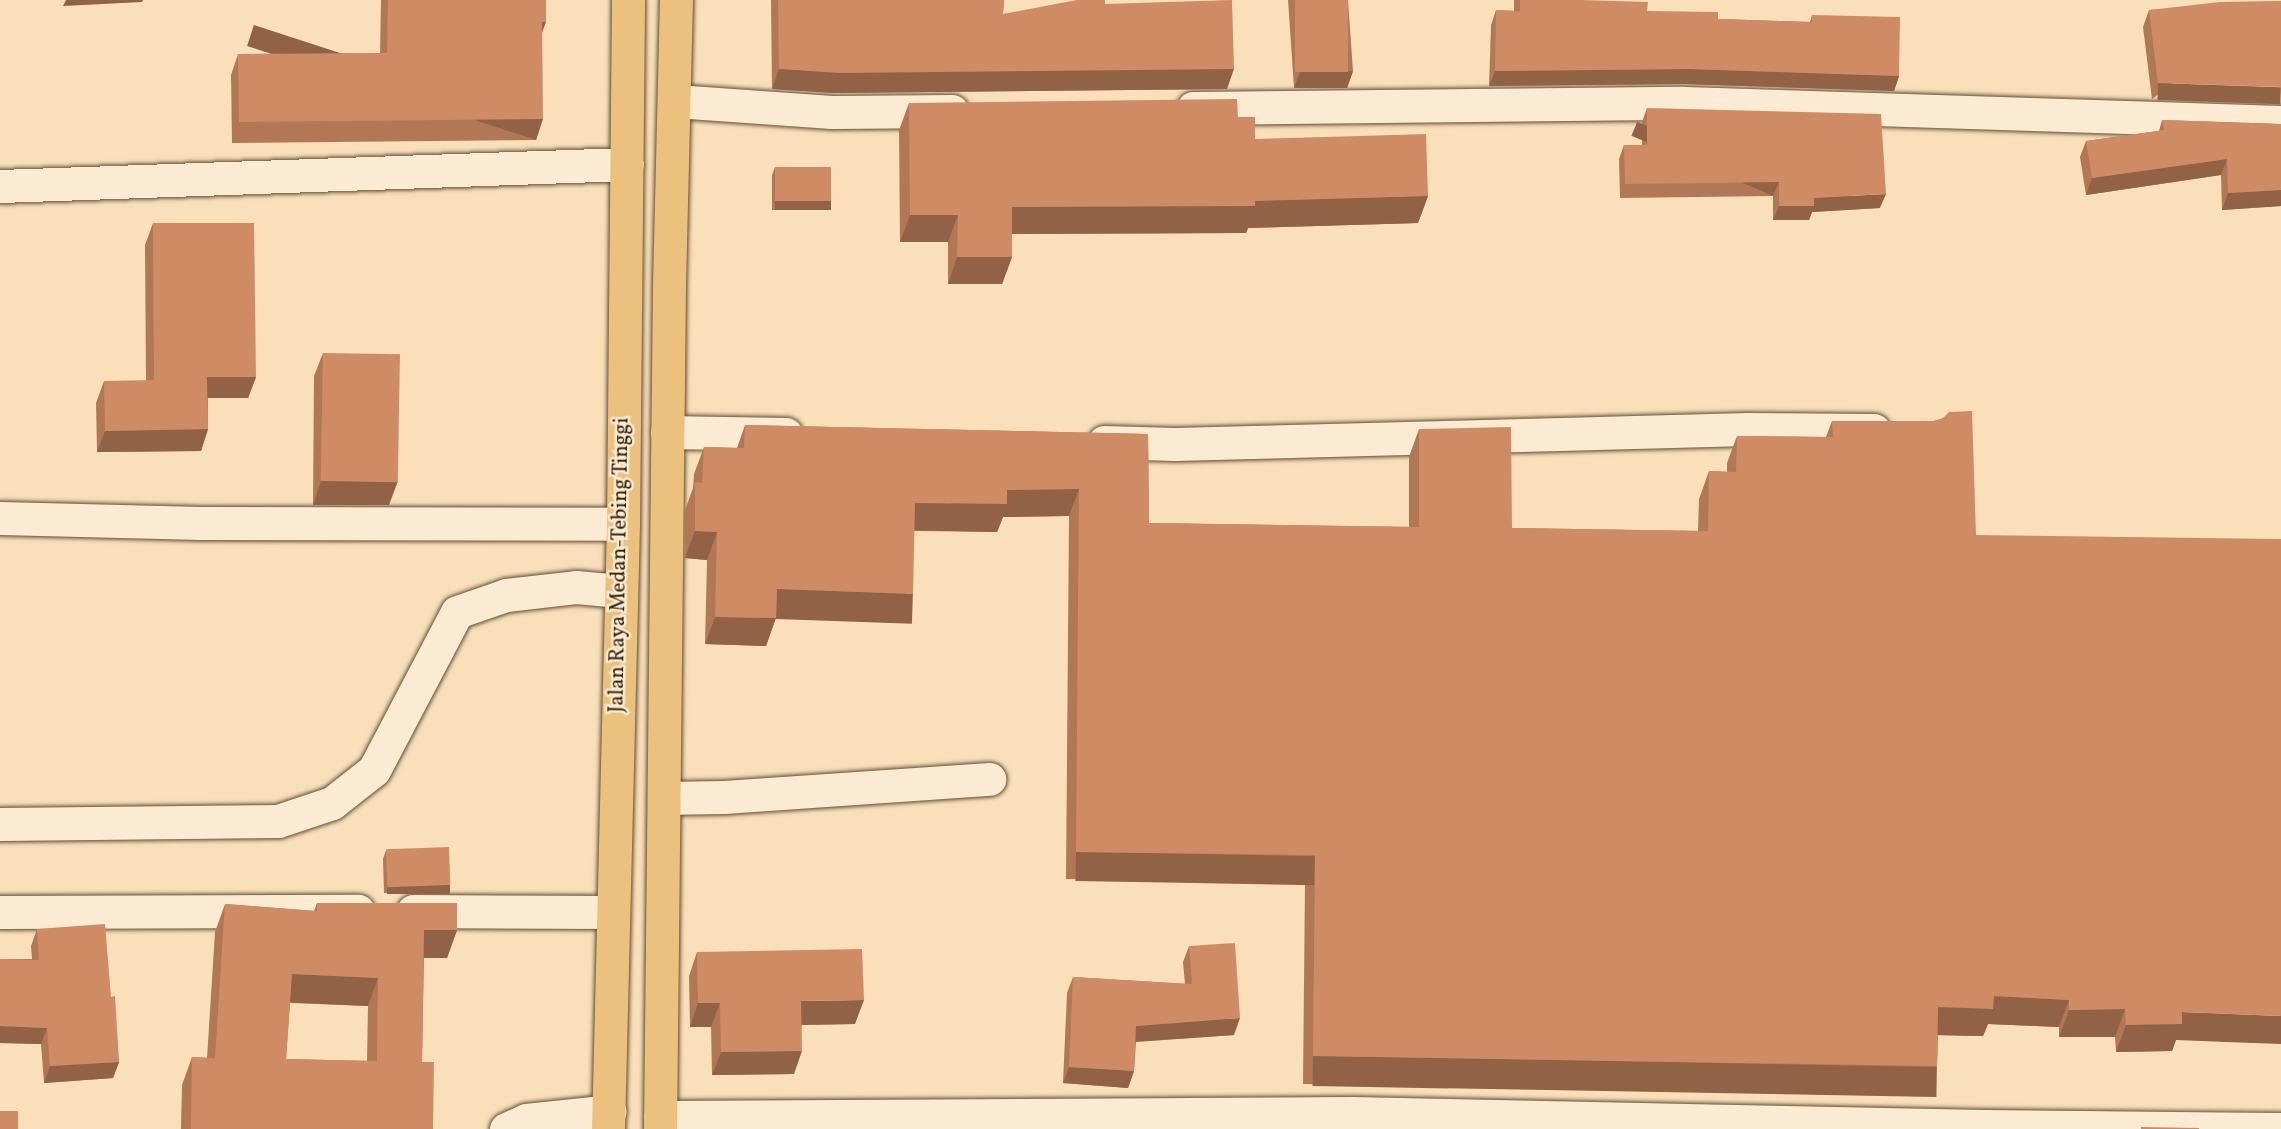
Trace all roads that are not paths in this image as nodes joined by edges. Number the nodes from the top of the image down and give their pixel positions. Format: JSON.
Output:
{"nodes":[{"id":1,"x":628,"y":0,"type":"edge"},
{"id":2,"x":676,"y":0,"type":"edge"},
{"id":3,"x":675,"y":101,"type":"junction"},
{"id":4,"x":1162,"y":109,"type":"edge"},
{"id":5,"x":987,"y":110,"type":"edge"},
{"id":6,"x":2281,"y":122,"type":"edge"},
{"id":7,"x":627,"y":164,"type":"junction"},
{"id":8,"x":0,"y":186,"type":"edge"},
{"id":9,"x":1899,"y":430,"type":"edge"},
{"id":10,"x":667,"y":432,"type":"junction"},
{"id":11,"x":821,"y":435,"type":"edge"},
{"id":12,"x":1069,"y":441,"type":"edge"},
{"id":13,"x":0,"y":518,"type":"edge"},
{"id":14,"x":623,"y":524,"type":"junction"},
{"id":15,"x":620,"y":591,"type":"junction"},
{"id":16,"x":989,"y":779,"type":"dead end"},
{"id":17,"x":664,"y":798,"type":"junction"},
{"id":18,"x":0,"y":824,"type":"edge"},
{"id":19,"x":0,"y":912,"type":"edge"},
{"id":20,"x":612,"y":912,"type":"junction"},
{"id":21,"x":609,"y":1120,"type":"edge"},
{"id":22,"x":660,"y":1123,"type":"edge"},
{"id":23,"x":506,"y":1129,"type":"edge"},
{"id":24,"x":2281,"y":1129,"type":"edge"}],
"edges":[{"from":1,"to":7,"type":"highway","name":"Jalan Raya Medan-Tebing Tinggi"},
{"from":2,"to":3,"type":"highway"},
{"from":3,"to":5,"type":"street"},
{"from":3,"to":10,"type":"highway"},
{"from":4,"to":6,"type":"street"},
{"from":7,"to":8,"type":"street"},
{"from":7,"to":14,"type":"highway","name":"Jalan Raya Medan-Tebing Tinggi"},
{"from":9,"to":12,"type":"street"},
{"from":10,"to":11,"type":"street"},
{"from":10,"to":17,"type":"highway"},
{"from":13,"to":14,"type":"street"},
{"from":14,"to":15,"type":"highway","name":"Jalan Raya Medan-Tebing Tinggi"},
{"from":15,"to":18,"type":"street"},
{"from":15,"to":20,"type":"highway","name":"Jalan Raya Medan-Tebing Tinggi"},
{"from":16,"to":17,"type":"street"},
{"from":17,"to":22,"type":"highway"},
{"from":19,"to":20,"type":"street"},
{"from":20,"to":21,"type":"highway","name":"Jalan Raya Medan-Tebing Tinggi"},
{"from":21,"to":23,"type":"street"},
{"from":22,"to":24,"type":"street"}]}
